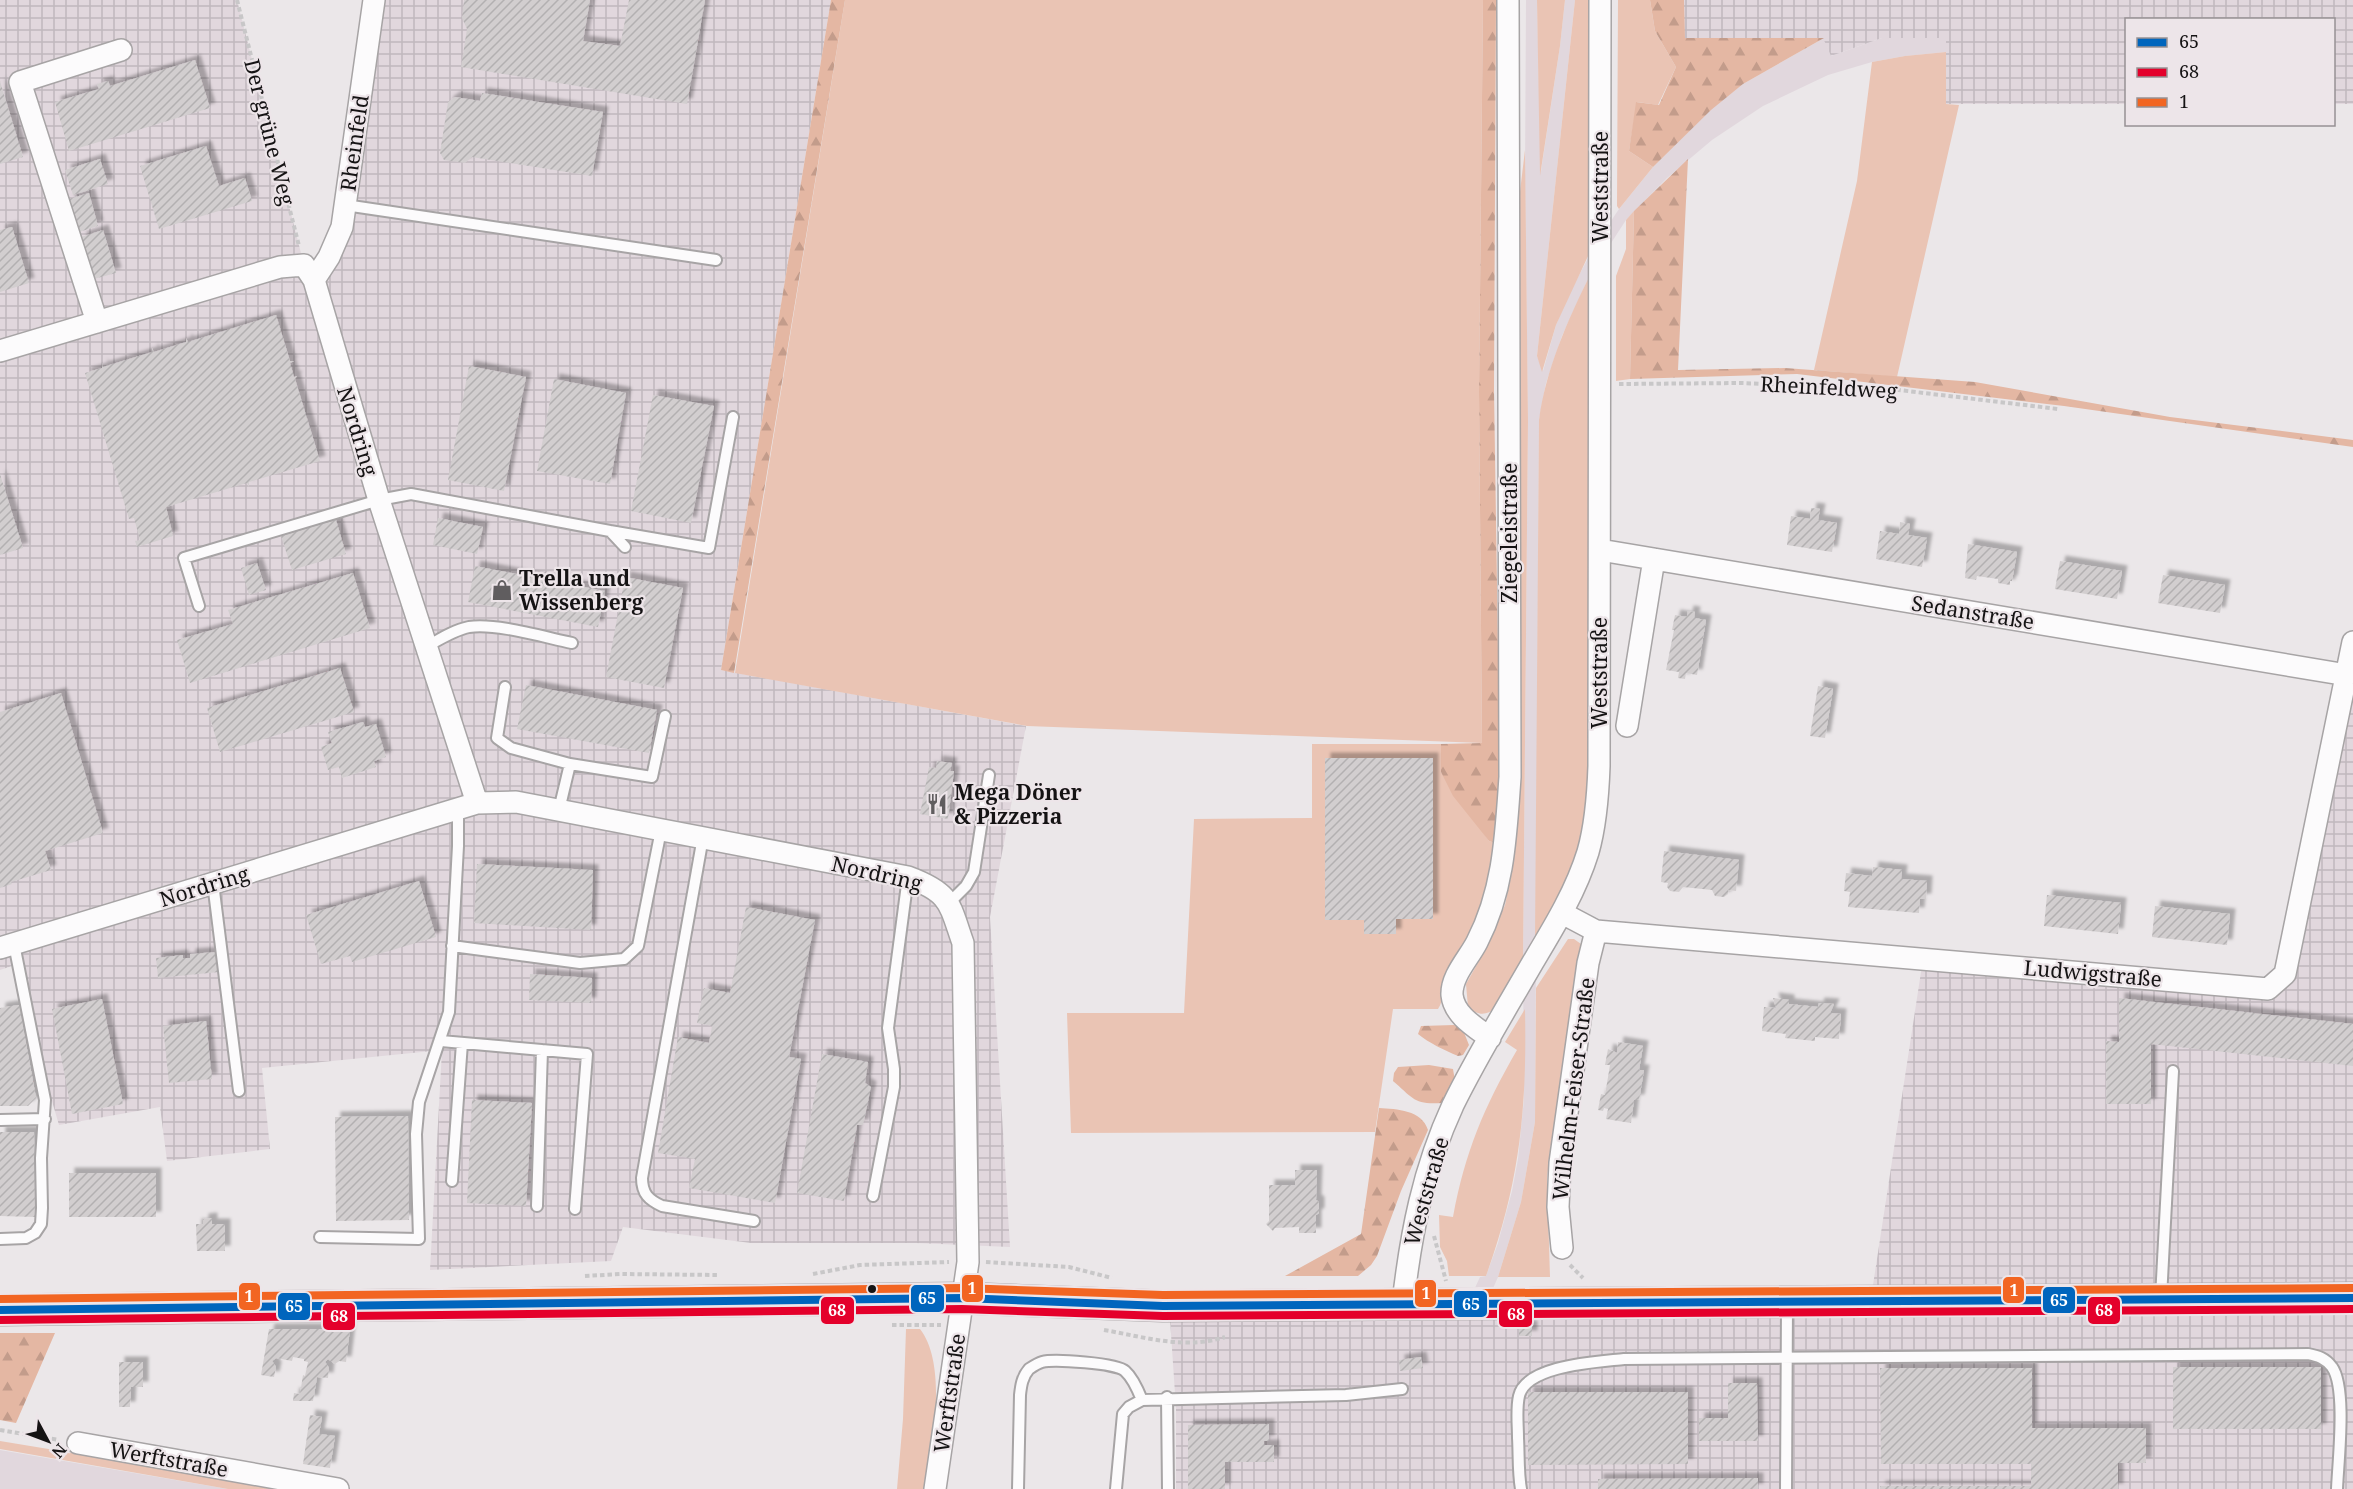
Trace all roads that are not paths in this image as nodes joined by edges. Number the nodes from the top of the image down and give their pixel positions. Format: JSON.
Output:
{"nodes":[{"id":1,"x":374,"y":0,"type":"edge"},
{"id":2,"x":1508,"y":0,"type":"edge"},
{"id":3,"x":1600,"y":0,"type":"edge"},
{"id":4,"x":121,"y":51,"type":"dead end"},
{"id":5,"x":345,"y":205,"type":"junction"},
{"id":6,"x":716,"y":260,"type":"dead end"},
{"id":7,"x":309,"y":272,"type":"junction"},
{"id":8,"x":97,"y":322,"type":"junction"},
{"id":9,"x":0,"y":351,"type":"edge"},
{"id":10,"x":733,"y":417,"type":"dead end"},
{"id":11,"x":379,"y":500,"type":"junction"},
{"id":12,"x":610,"y":531,"type":"junction"},
{"id":13,"x":625,"y":547,"type":"dead end"},
{"id":14,"x":1600,"y":550,"type":"junction"},
{"id":15,"x":1654,"y":559,"type":"junction"},
{"id":16,"x":200,"y":606,"type":"dead end"},
{"id":17,"x":572,"y":642,"type":"dead end"},
{"id":18,"x":2353,"y":642,"type":"edge"},
{"id":19,"x":426,"y":646,"type":"junction"},
{"id":20,"x":2347,"y":675,"type":"junction"},
{"id":21,"x":505,"y":687,"type":"dead end"},
{"id":22,"x":665,"y":716,"type":"dead end"},
{"id":23,"x":1627,"y":726,"type":"dead end"},
{"id":24,"x":570,"y":764,"type":"junction"},
{"id":25,"x":990,"y":775,"type":"dead end"},
{"id":26,"x":468,"y":806,"type":"junction"},
{"id":27,"x":559,"y":810,"type":"junction"},
{"id":28,"x":661,"y":830,"type":"junction"},
{"id":29,"x":703,"y":837,"type":"junction"},
{"id":30,"x":908,"y":878,"type":"junction"},
{"id":31,"x":213,"y":883,"type":"junction"},
{"id":32,"x":949,"y":903,"type":"junction"},
{"id":33,"x":1562,"y":914,"type":"junction"},
{"id":34,"x":1596,"y":931,"type":"junction"},
{"id":35,"x":7,"y":946,"type":"edge"},
{"id":36,"x":452,"y":946,"type":"junction"},
{"id":37,"x":1490,"y":1038,"type":"junction"},
{"id":38,"x":441,"y":1041,"type":"junction"},
{"id":39,"x":462,"y":1043,"type":"junction"},
{"id":40,"x":542,"y":1050,"type":"junction"},
{"id":41,"x":2173,"y":1071,"type":"dead end"},
{"id":42,"x":239,"y":1091,"type":"dead end"},
{"id":43,"x":45,"y":1119,"type":"junction"},
{"id":44,"x":0,"y":1120,"type":"edge"},
{"id":45,"x":452,"y":1181,"type":"dead end"},
{"id":46,"x":873,"y":1196,"type":"dead end"},
{"id":47,"x":537,"y":1206,"type":"dead end"},
{"id":48,"x":575,"y":1209,"type":"dead end"},
{"id":49,"x":754,"y":1221,"type":"dead end"},
{"id":50,"x":320,"y":1237,"type":"dead end"},
{"id":51,"x":0,"y":1239,"type":"edge"},
{"id":52,"x":1562,"y":1248,"type":"road end"},
{"id":53,"x":962,"y":1298,"type":"junction"},
{"id":54,"x":2353,"y":1298,"type":"edge"},
{"id":55,"x":2161,"y":1299,"type":"junction"},
{"id":56,"x":1787,"y":1301,"type":"junction"},
{"id":57,"x":1403,"y":1303,"type":"junction"},
{"id":58,"x":0,"y":1310,"type":"edge"},
{"id":59,"x":1786,"y":1359,"type":"junction"},
{"id":60,"x":1402,"y":1389,"type":"dead end"},
{"id":61,"x":1167,"y":1398,"type":"junction"},
{"id":62,"x":1142,"y":1400,"type":"junction"},
{"id":63,"x":78,"y":1443,"type":"road end"},
{"id":64,"x":338,"y":1489,"type":"edge"},
{"id":65,"x":935,"y":1489,"type":"edge"},
{"id":66,"x":1018,"y":1489,"type":"edge"},
{"id":67,"x":1116,"y":1489,"type":"edge"},
{"id":68,"x":1168,"y":1489,"type":"edge"},
{"id":69,"x":1521,"y":1489,"type":"edge"},
{"id":70,"x":1786,"y":1489,"type":"edge"},
{"id":71,"x":2337,"y":1489,"type":"edge"}],
"edges":[{"from":1,"to":5,"type":"street","name":"Rheinfeld"},
{"from":2,"to":37,"type":"street","name":"Ziegeleistraße"},
{"from":3,"to":14,"type":"street","name":"Weststraße"},
{"from":4,"to":8,"type":"street"},
{"from":5,"to":6,"type":"lane"},
{"from":5,"to":7,"type":"street","name":"Rheinfeld"},
{"from":7,"to":8,"type":"street"},
{"from":7,"to":11,"type":"street","name":"Nordring"},
{"from":8,"to":9,"type":"street"},
{"from":10,"to":12,"type":"lane"},
{"from":11,"to":12,"type":"lane"},
{"from":11,"to":16,"type":"lane"},
{"from":11,"to":19,"type":"street","name":"Nordring"},
{"from":12,"to":13,"type":"lane"},
{"from":14,"to":15,"type":"street","name":"Sedanstraße"},
{"from":14,"to":33,"type":"street","name":"Weststraße"},
{"from":15,"to":20,"type":"street","name":"Sedanstraße"},
{"from":15,"to":23,"type":"street"},
{"from":17,"to":19,"type":"lane"},
{"from":18,"to":20,"type":"street","name":"Ludwigstraße"},
{"from":19,"to":26,"type":"street","name":"Nordring"},
{"from":20,"to":34,"type":"street","name":"Ludwigstraße"},
{"from":21,"to":24,"type":"lane"},
{"from":22,"to":24,"type":"lane"},
{"from":24,"to":27,"type":"lane"},
{"from":25,"to":32,"type":"lane"},
{"from":26,"to":27,"type":"street","name":"Nordring"},
{"from":26,"to":31,"type":"street","name":"Nordring"},
{"from":26,"to":36,"type":"lane"},
{"from":27,"to":28,"type":"street","name":"Nordring"},
{"from":28,"to":29,"type":"street","name":"Nordring"},
{"from":28,"to":36,"type":"lane"},
{"from":29,"to":30,"type":"street","name":"Nordring"},
{"from":29,"to":49,"type":"lane"},
{"from":30,"to":32,"type":"street","name":"Nordring"},
{"from":30,"to":46,"type":"lane"},
{"from":31,"to":35,"type":"street","name":"Nordring"},
{"from":31,"to":42,"type":"lane"},
{"from":32,"to":53,"type":"street","name":"Nordring"},
{"from":33,"to":34,"type":"street","name":"Ludwigstraße"},
{"from":33,"to":37,"type":"street","name":"Weststraße"},
{"from":34,"to":52,"type":"street","name":"Wilhelm-Feiser-Straße"},
{"from":35,"to":43,"type":"lane"},
{"from":36,"to":38,"type":"lane"},
{"from":37,"to":57,"type":"street","name":"Weststraße"},
{"from":38,"to":39,"type":"lane"},
{"from":38,"to":50,"type":"lane"},
{"from":39,"to":40,"type":"lane"},
{"from":39,"to":45,"type":"lane"},
{"from":40,"to":47,"type":"lane"},
{"from":40,"to":48,"type":"lane"},
{"from":41,"to":55,"type":"lane"},
{"from":43,"to":44,"type":"lane"},
{"from":43,"to":51,"type":"lane"},
{"from":53,"to":57,"type":"main road"},
{"from":53,"to":58,"type":"main road"},
{"from":53,"to":65,"type":"street","name":"Werftstraße"},
{"from":54,"to":55,"type":"main road"},
{"from":55,"to":56,"type":"main road"},
{"from":56,"to":57,"type":"main road"},
{"from":56,"to":59,"type":"lane"},
{"from":59,"to":69,"type":"lane"},
{"from":59,"to":70,"type":"lane"},
{"from":59,"to":71,"type":"lane"},
{"from":60,"to":61,"type":"lane"},
{"from":61,"to":62,"type":"lane"},
{"from":61,"to":68,"type":"lane"},
{"from":62,"to":66,"type":"lane"},
{"from":62,"to":67,"type":"lane"},
{"from":63,"to":64,"type":"street","name":"Werftstraße"}]}
